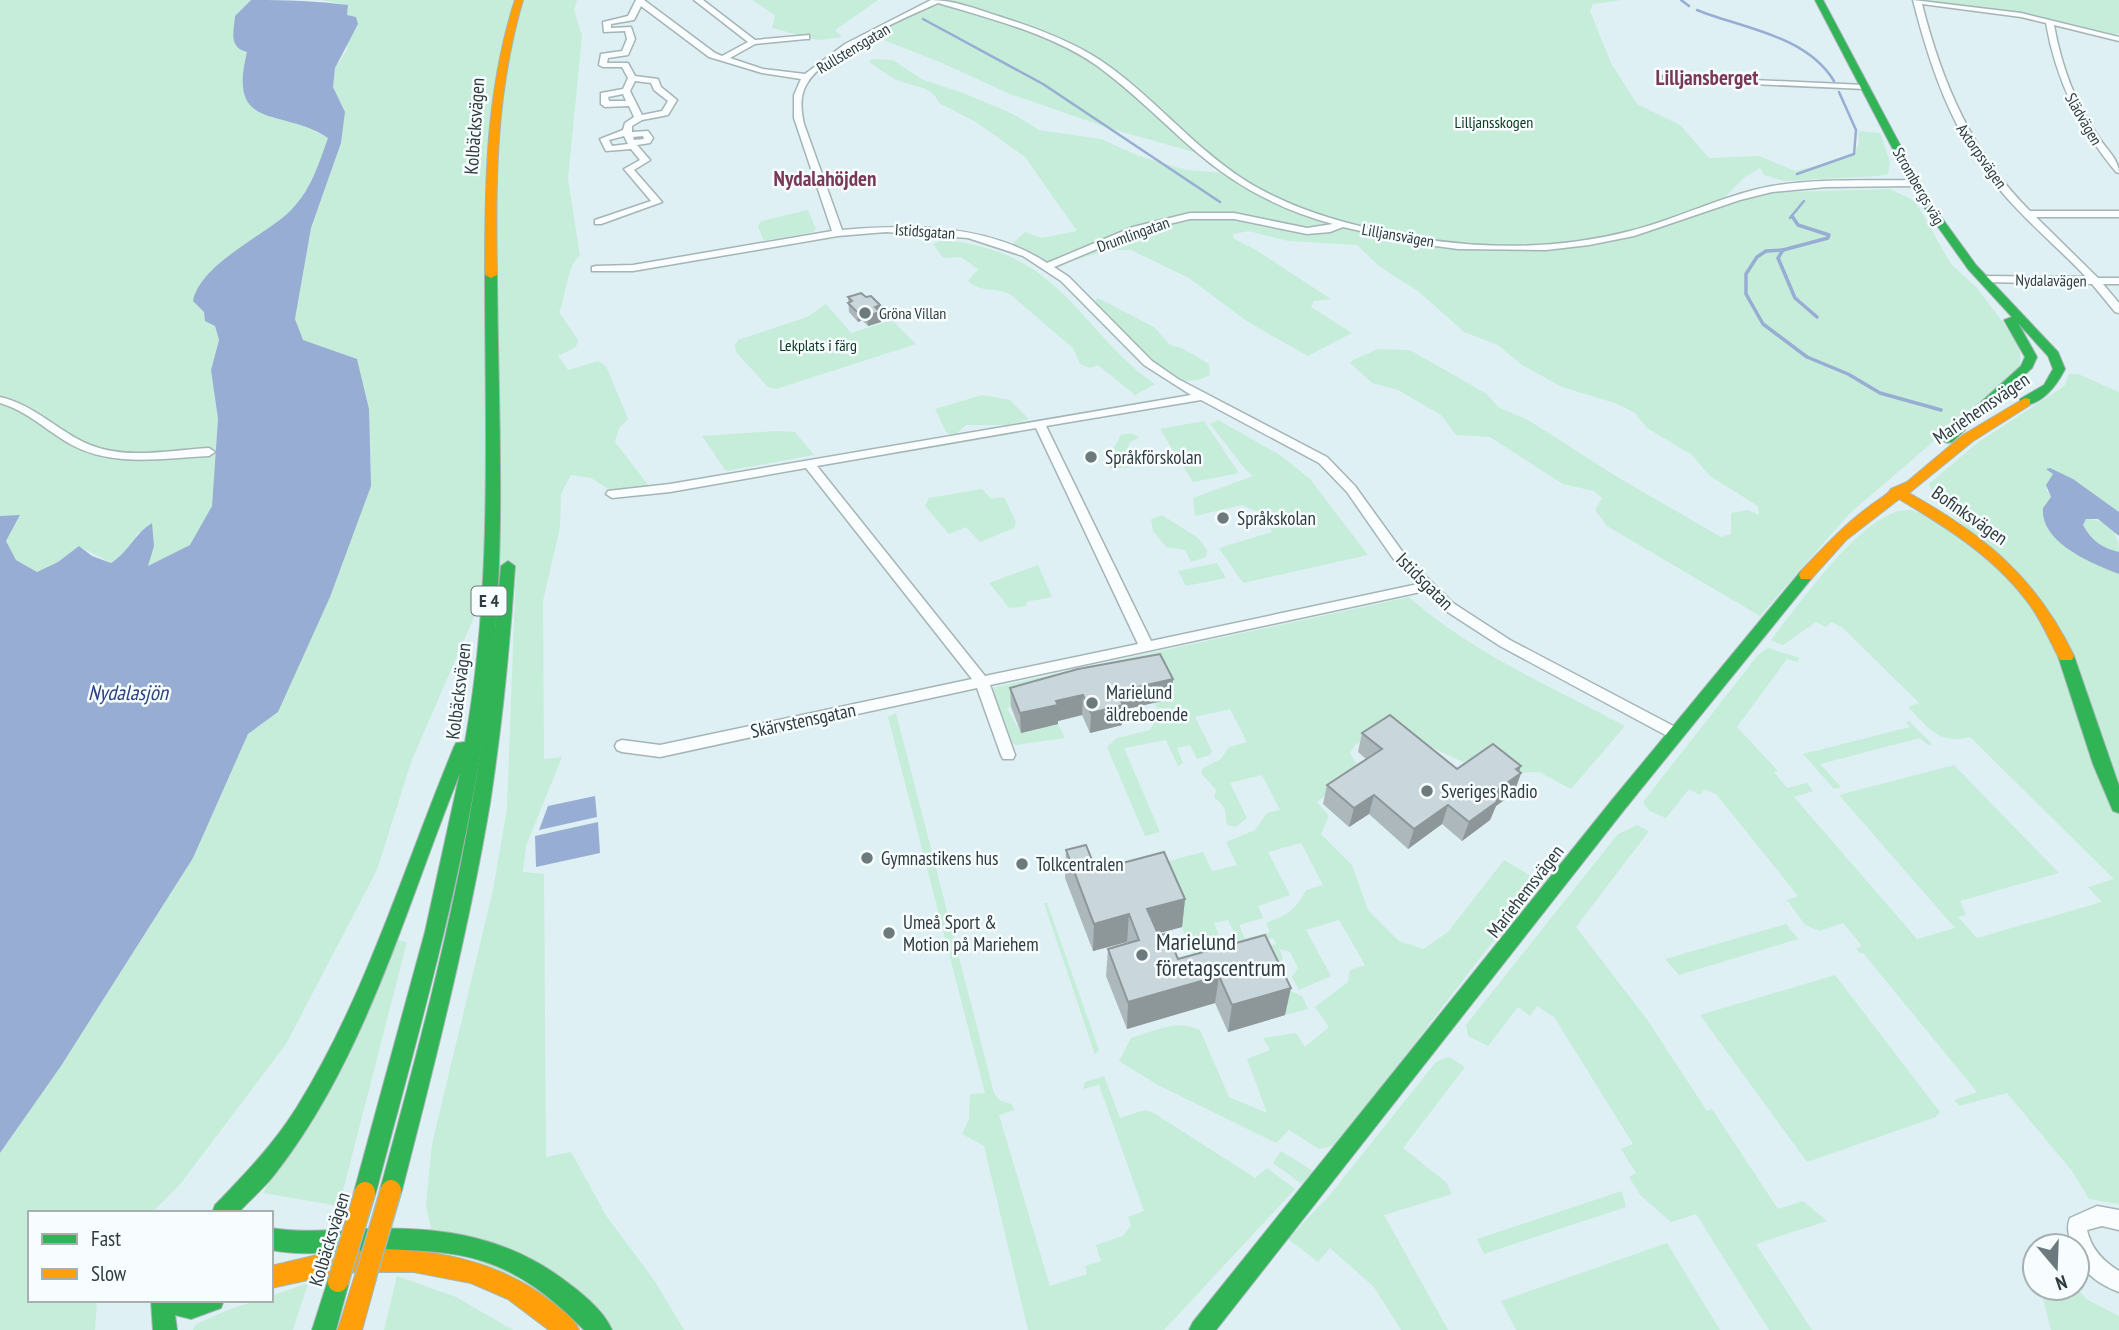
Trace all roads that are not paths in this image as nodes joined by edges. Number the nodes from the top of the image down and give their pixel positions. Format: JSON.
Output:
{"nodes":[{"id":1,"x":519,"y":0,"type":"edge"},
{"id":2,"x":528,"y":0,"type":"edge"},
{"id":3,"x":698,"y":0,"type":"edge"},
{"id":4,"x":937,"y":0,"type":"edge"},
{"id":5,"x":1819,"y":0,"type":"edge"},
{"id":6,"x":1917,"y":0,"type":"edge"},
{"id":7,"x":640,"y":1,"type":"edge"},
{"id":8,"x":631,"y":18,"type":"junction"},
{"id":9,"x":2049,"y":21,"type":"junction"},
{"id":10,"x":628,"y":29,"type":"junction"},
{"id":11,"x":806,"y":37,"type":"dead end"},
{"id":12,"x":2119,"y":39,"type":"edge"},
{"id":13,"x":753,"y":42,"type":"junction"},
{"id":14,"x":625,"y":54,"type":"junction"},
{"id":15,"x":722,"y":59,"type":"junction"},
{"id":16,"x":625,"y":65,"type":"junction"},
{"id":17,"x":807,"y":77,"type":"junction"},
{"id":18,"x":632,"y":78,"type":"junction"},
{"id":19,"x":1666,"y":78,"type":"dead end"},
{"id":20,"x":1865,"y":87,"type":"junction"},
{"id":21,"x":626,"y":91,"type":"junction"},
{"id":22,"x":630,"y":103,"type":"junction"},
{"id":23,"x":639,"y":118,"type":"junction"},
{"id":24,"x":2119,"y":170,"type":"edge"},
{"id":25,"x":1915,"y":183,"type":"junction"},
{"id":26,"x":2028,"y":214,"type":"junction"},
{"id":27,"x":2119,"y":214,"type":"edge"},
{"id":28,"x":598,"y":222,"type":"dead end"},
{"id":29,"x":1342,"y":224,"type":"junction"},
{"id":30,"x":838,"y":233,"type":"junction"},
{"id":31,"x":1048,"y":266,"type":"junction"},
{"id":32,"x":596,"y":269,"type":"dead end"},
{"id":33,"x":2098,"y":281,"type":"junction"},
{"id":34,"x":2119,"y":281,"type":"edge"},
{"id":35,"x":1985,"y":282,"type":"junction"},
{"id":36,"x":2119,"y":310,"type":"edge"},
{"id":37,"x":1202,"y":396,"type":"junction"},
{"id":38,"x":0,"y":400,"type":"edge"},
{"id":39,"x":1040,"y":425,"type":"junction"},
{"id":40,"x":209,"y":452,"type":"dead end"},
{"id":41,"x":809,"y":464,"type":"junction"},
{"id":42,"x":1896,"y":492,"type":"junction"},
{"id":43,"x":612,"y":494,"type":"dead end"},
{"id":44,"x":510,"y":520,"type":"dead end"},
{"id":45,"x":509,"y":547,"type":"dead end"},
{"id":46,"x":1425,"y":587,"type":"junction"},
{"id":47,"x":1147,"y":647,"type":"junction"},
{"id":48,"x":982,"y":682,"type":"junction"},
{"id":49,"x":477,"y":714,"type":"junction"},
{"id":50,"x":1676,"y":734,"type":"junction"},
{"id":51,"x":622,"y":746,"type":"dead end"},
{"id":52,"x":1008,"y":755,"type":"dead end"},
{"id":53,"x":2119,"y":806,"type":"edge"},
{"id":54,"x":225,"y":1211,"type":"edge"},
{"id":55,"x":2119,"y":1220,"type":"edge"},
{"id":56,"x":273,"y":1239,"type":"edge"},
{"id":57,"x":273,"y":1277,"type":"edge"},
{"id":58,"x":2119,"y":1282,"type":"edge"},
{"id":59,"x":164,"y":1302,"type":"edge"},
{"id":60,"x":171,"y":1302,"type":"edge"},
{"id":61,"x":208,"y":1302,"type":"edge"},
{"id":62,"x":164,"y":1330,"type":"edge"},
{"id":63,"x":324,"y":1330,"type":"edge"},
{"id":64,"x":350,"y":1330,"type":"edge"},
{"id":65,"x":567,"y":1330,"type":"edge"},
{"id":66,"x":600,"y":1330,"type":"edge"},
{"id":67,"x":1201,"y":1330,"type":"edge"}],
"edges":[{"from":1,"to":49,"type":"main road","name":"Kolbäcksvägen","number":"E 4"},
{"from":2,"to":44,"type":"main road","name":"Kolbäcksvägen"},
{"from":3,"to":13,"type":"street"},
{"from":4,"to":17,"type":"street","name":"Rullstensgatan"},
{"from":4,"to":29,"type":"street","name":"Lilljansvägen"},
{"from":5,"to":20,"type":"main road","name":"Strombergs väg"},
{"from":6,"to":9,"type":"street"},
{"from":6,"to":26,"type":"street","name":"Axtorpsvägen"},
{"from":7,"to":8,"type":"street"},
{"from":7,"to":15,"type":"street","name":"Rullstensgatan"},
{"from":8,"to":10,"type":"street"},
{"from":8,"to":10,"type":"street"},
{"from":9,"to":12,"type":"street"},
{"from":9,"to":24,"type":"street","name":"Slädvägen"},
{"from":10,"to":14,"type":"street"},
{"from":11,"to":13,"type":"street"},
{"from":13,"to":15,"type":"street"},
{"from":14,"to":16,"type":"street"},
{"from":14,"to":16,"type":"street"},
{"from":15,"to":17,"type":"street","name":"Rullstensgatan"},
{"from":16,"to":18,"type":"street"},
{"from":17,"to":30,"type":"street","name":"Rullstensgatan"},
{"from":18,"to":21,"type":"street"},
{"from":18,"to":23,"type":"street"},
{"from":19,"to":20,"type":"street"},
{"from":20,"to":25,"type":"main road","name":"Strombergs väg"},
{"from":21,"to":22,"type":"street"},
{"from":21,"to":22,"type":"street"},
{"from":22,"to":23,"type":"street"},
{"from":23,"to":28,"type":"street"},
{"from":25,"to":29,"type":"street","name":"Lilljansvägen"},
{"from":25,"to":35,"type":"main road","name":"Strombergs väg"},
{"from":26,"to":27,"type":"street"},
{"from":26,"to":33,"type":"street","name":"Axtorpsvägen"},
{"from":29,"to":31,"type":"street","name":"Drumlingatan"},
{"from":30,"to":31,"type":"street","name":"Istidsgatan"},
{"from":30,"to":32,"type":"street","name":"Istidsgatan"},
{"from":31,"to":37,"type":"street","name":"Istidsgatan"},
{"from":33,"to":34,"type":"street","name":"Nydalavägen"},
{"from":33,"to":35,"type":"street","name":"Nydalavägen"},
{"from":33,"to":36,"type":"street","name":"Axtorpsvägen"},
{"from":35,"to":42,"type":"main road","name":"Mariehemsvägen"},
{"from":35,"to":42,"type":"main road","name":"Mariehemsvägen"},
{"from":37,"to":39,"type":"street"},
{"from":37,"to":46,"type":"street","name":"Istidsgatan"},
{"from":38,"to":40,"type":"street"},
{"from":39,"to":41,"type":"street"},
{"from":39,"to":47,"type":"street"},
{"from":41,"to":43,"type":"street"},
{"from":41,"to":48,"type":"street"},
{"from":42,"to":50,"type":"main road","name":"Mariehemsvägen"},
{"from":42,"to":53,"type":"main road","name":"Bofinksvägen"},
{"from":45,"to":64,"type":"main road","number":"E 4","bridge":true},
{"from":46,"to":47,"type":"street","name":"Skärvstensgatan"},
{"from":46,"to":50,"type":"street","name":"Istidsgatan"},
{"from":47,"to":48,"type":"street","name":"Skärvstensgatan"},
{"from":48,"to":51,"type":"street","name":"Skärvstensgatan"},
{"from":48,"to":52,"type":"street"},
{"from":49,"to":54,"type":"main road"},
{"from":49,"to":63,"type":"main road","name":"Kolbäcksvägen","number":"E 4","bridge":true},
{"from":50,"to":67,"type":"main road","name":"Mariehemsvägen"},
{"from":55,"to":58,"type":"street"},
{"from":56,"to":66,"type":"main road"},
{"from":57,"to":65,"type":"main road"},
{"from":59,"to":62,"type":"main road"},
{"from":60,"to":61,"type":"main road"}]}
